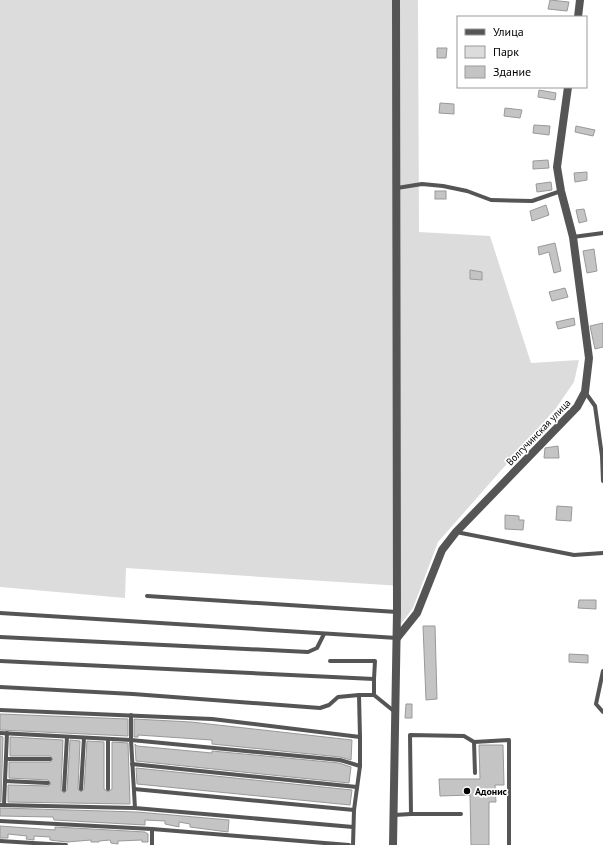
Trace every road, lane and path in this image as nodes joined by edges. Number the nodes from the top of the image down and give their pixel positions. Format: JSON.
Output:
{"nodes":[{"id":1,"x":396,"y":0,"type":"edge"},
{"id":2,"x":580,"y":0,"type":"edge"},
{"id":3,"x":578,"y":16,"type":"edge"},
{"id":4,"x":568,"y":88,"type":"edge"},
{"id":5,"x":397,"y":188,"type":"junction"},
{"id":6,"x":561,"y":191,"type":"junction"},
{"id":7,"x":603,"y":233,"type":"edge"},
{"id":8,"x":573,"y":237,"type":"junction"},
{"id":9,"x":585,"y":392,"type":"junction"},
{"id":10,"x":603,"y":481,"type":"edge"},
{"id":11,"x":456,"y":532,"type":"junction"},
{"id":12,"x":603,"y":553,"type":"edge"},
{"id":13,"x":146,"y":596,"type":"dead end"},
{"id":14,"x":398,"y":612,"type":"junction"},
{"id":15,"x":0,"y":613,"type":"edge"},
{"id":16,"x":324,"y":634,"type":"junction"},
{"id":17,"x":0,"y":637,"type":"edge"},
{"id":18,"x":397,"y":638,"type":"junction"},
{"id":19,"x":0,"y":661,"type":"edge"},
{"id":20,"x":330,"y":661,"type":"dead end"},
{"id":21,"x":603,"y":671,"type":"edge"},
{"id":22,"x":374,"y":679,"type":"junction"},
{"id":23,"x":0,"y":687,"type":"edge"},
{"id":24,"x":359,"y":695,"type":"junction"},
{"id":25,"x":374,"y":695,"type":"junction"},
{"id":26,"x":0,"y":710,"type":"edge"},
{"id":27,"x":395,"y":712,"type":"junction"},
{"id":28,"x":603,"y":712,"type":"edge"},
{"id":29,"x":131,"y":715,"type":"junction"},
{"id":30,"x":0,"y":733,"type":"edge"},
{"id":31,"x":7,"y":733,"type":"junction"},
{"id":32,"x":66,"y":737,"type":"junction"},
{"id":33,"x":360,"y":737,"type":"junction"},
{"id":34,"x":84,"y":738,"type":"junction"},
{"id":35,"x":108,"y":739,"type":"junction"},
{"id":36,"x":131,"y":740,"type":"junction"},
{"id":37,"x":474,"y":742,"type":"junction"},
{"id":38,"x":6,"y":759,"type":"junction"},
{"id":39,"x":50,"y":759,"type":"dead end"},
{"id":40,"x":132,"y":764,"type":"junction"},
{"id":41,"x":360,"y":766,"type":"junction"},
{"id":42,"x":475,"y":773,"type":"dead end"},
{"id":43,"x":5,"y":781,"type":"junction"},
{"id":44,"x":48,"y":783,"type":"dead end"},
{"id":45,"x":357,"y":787,"type":"junction"},
{"id":46,"x":81,"y":789,"type":"dead end"},
{"id":47,"x":134,"y":789,"type":"junction"},
{"id":48,"x":64,"y":790,"type":"dead end"},
{"id":49,"x":108,"y":790,"type":"dead end"},
{"id":50,"x":2,"y":805,"type":"edge"},
{"id":51,"x":135,"y":808,"type":"junction"},
{"id":52,"x":354,"y":810,"type":"junction"},
{"id":53,"x":411,"y":814,"type":"junction"},
{"id":54,"x":461,"y":814,"type":"dead end"},
{"id":55,"x":394,"y":816,"type":"junction"},
{"id":56,"x":0,"y":821,"type":"edge"},
{"id":57,"x":353,"y":827,"type":"junction"},
{"id":58,"x":152,"y":828,"type":"junction"},
{"id":59,"x":0,"y":841,"type":"edge"},
{"id":60,"x":66,"y":845,"type":"edge"},
{"id":61,"x":152,"y":845,"type":"edge"},
{"id":62,"x":349,"y":845,"type":"edge"},
{"id":63,"x":353,"y":845,"type":"edge"},
{"id":64,"x":393,"y":845,"type":"edge"},
{"id":65,"x":509,"y":845,"type":"edge"}],
"edges":[{"from":1,"to":5,"type":"street"},
{"from":2,"to":3,"type":"street"},
{"from":4,"to":6,"type":"street","name":"Волгучинская улица"},
{"from":5,"to":6,"type":"lane"},
{"from":5,"to":14,"type":"street"},
{"from":6,"to":8,"type":"street","name":"Волгучинская улица"},
{"from":7,"to":8,"type":"lane"},
{"from":8,"to":9,"type":"street","name":"Волгучинская улица"},
{"from":9,"to":10,"type":"lane"},
{"from":9,"to":11,"type":"street","name":"Волгучинская улица"},
{"from":11,"to":12,"type":"lane"},
{"from":11,"to":18,"type":"street","name":"Волгучинская улица"},
{"from":13,"to":14,"type":"lane"},
{"from":14,"to":18,"type":"street"},
{"from":15,"to":16,"type":"lane"},
{"from":16,"to":17,"type":"lane"},
{"from":16,"to":18,"type":"lane"},
{"from":18,"to":27,"type":"street"},
{"from":19,"to":22,"type":"lane"},
{"from":20,"to":22,"type":"lane"},
{"from":21,"to":28,"type":"lane"},
{"from":22,"to":25,"type":"lane"},
{"from":23,"to":24,"type":"lane"},
{"from":24,"to":25,"type":"lane"},
{"from":24,"to":33,"type":"lane"},
{"from":25,"to":27,"type":"lane"},
{"from":26,"to":29,"type":"lane"},
{"from":27,"to":55,"type":"street"},
{"from":29,"to":33,"type":"lane"},
{"from":29,"to":36,"type":"lane"},
{"from":30,"to":31,"type":"lane"},
{"from":31,"to":32,"type":"lane"},
{"from":31,"to":38,"type":"lane"},
{"from":32,"to":34,"type":"lane"},
{"from":32,"to":48,"type":"lane"},
{"from":33,"to":41,"type":"lane"},
{"from":34,"to":35,"type":"lane"},
{"from":34,"to":46,"type":"lane"},
{"from":35,"to":36,"type":"lane"},
{"from":35,"to":49,"type":"lane"},
{"from":36,"to":40,"type":"lane"},
{"from":36,"to":41,"type":"lane"},
{"from":37,"to":42,"type":"lane"},
{"from":37,"to":53,"type":"lane"},
{"from":37,"to":65,"type":"lane"},
{"from":38,"to":39,"type":"lane"},
{"from":38,"to":43,"type":"lane"},
{"from":40,"to":45,"type":"lane"},
{"from":40,"to":47,"type":"lane"},
{"from":41,"to":45,"type":"lane"},
{"from":43,"to":44,"type":"lane"},
{"from":43,"to":50,"type":"lane"},
{"from":45,"to":52,"type":"lane"},
{"from":47,"to":51,"type":"lane"},
{"from":47,"to":52,"type":"lane"},
{"from":50,"to":51,"type":"lane"},
{"from":51,"to":57,"type":"lane"},
{"from":52,"to":57,"type":"lane"},
{"from":53,"to":54,"type":"lane"},
{"from":53,"to":55,"type":"lane"},
{"from":55,"to":64,"type":"street"},
{"from":56,"to":58,"type":"lane"},
{"from":57,"to":63,"type":"lane"},
{"from":58,"to":61,"type":"lane"},
{"from":58,"to":62,"type":"lane"},
{"from":59,"to":60,"type":"lane"}]}
